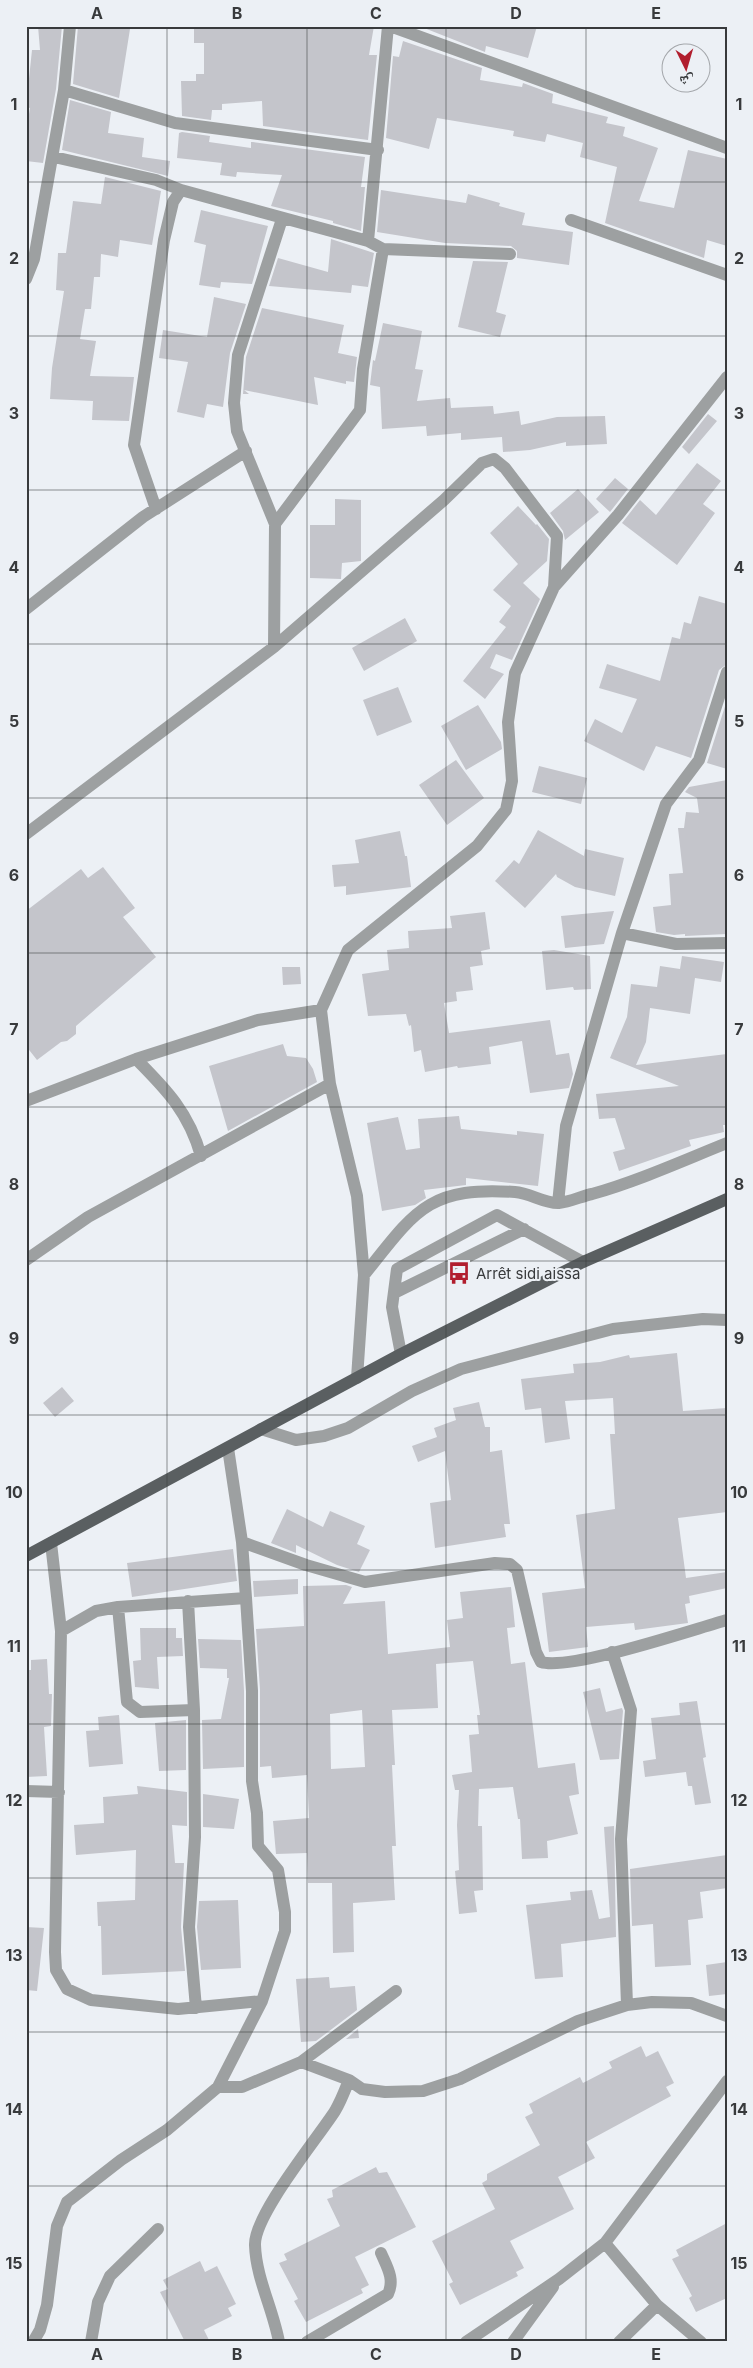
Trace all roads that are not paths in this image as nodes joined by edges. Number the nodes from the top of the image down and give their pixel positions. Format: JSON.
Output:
{"nodes":[{"id":1,"x":70,"y":26,"type":"edge"},
{"id":2,"x":389,"y":26,"type":"edge"},
{"id":3,"x":64,"y":90,"type":"junction"},
{"id":4,"x":727,"y":148,"type":"edge"},
{"id":5,"x":378,"y":150,"type":"junction"},
{"id":6,"x":54,"y":157,"type":"junction"},
{"id":7,"x":181,"y":190,"type":"junction"},
{"id":8,"x":282,"y":219,"type":"junction"},
{"id":9,"x":571,"y":220,"type":"dead end"},
{"id":10,"x":368,"y":241,"type":"junction"},
{"id":11,"x":383,"y":248,"type":"junction"},
{"id":12,"x":510,"y":254,"type":"dead end"},
{"id":13,"x":727,"y":275,"type":"edge"},
{"id":14,"x":26,"y":279,"type":"edge"},
{"id":15,"x":727,"y":377,"type":"edge"},
{"id":16,"x":246,"y":451,"type":"junction"},
{"id":17,"x":156,"y":509,"type":"junction"},
{"id":18,"x":275,"y":524,"type":"junction"},
{"id":19,"x":554,"y":587,"type":"junction"},
{"id":20,"x":26,"y":609,"type":"edge"},
{"id":21,"x":274,"y":647,"type":"junction"},
{"id":22,"x":727,"y":672,"type":"edge"},
{"id":23,"x":26,"y":834,"type":"edge"},
{"id":24,"x":622,"y":933,"type":"junction"},
{"id":25,"x":727,"y":943,"type":"edge"},
{"id":26,"x":321,"y":1010,"type":"junction"},
{"id":27,"x":136,"y":1059,"type":"junction"},
{"id":28,"x":330,"y":1084,"type":"junction"},
{"id":29,"x":26,"y":1101,"type":"edge"},
{"id":30,"x":727,"y":1143,"type":"edge"},
{"id":31,"x":201,"y":1156,"type":"junction"},
{"id":32,"x":727,"y":1199,"type":"edge"},
{"id":33,"x":558,"y":1203,"type":"junction"},
{"id":34,"x":524,"y":1229,"type":"junction"},
{"id":35,"x":26,"y":1260,"type":"edge"},
{"id":36,"x":582,"y":1262,"type":"junction"},
{"id":37,"x":364,"y":1275,"type":"junction"},
{"id":38,"x":394,"y":1293,"type":"junction"},
{"id":39,"x":727,"y":1320,"type":"edge"},
{"id":40,"x":401,"y":1354,"type":"junction"},
{"id":41,"x":357,"y":1378,"type":"junction"},
{"id":42,"x":261,"y":1429,"type":"junction"},
{"id":43,"x":228,"y":1448,"type":"junction"},
{"id":44,"x":242,"y":1542,"type":"junction"},
{"id":45,"x":51,"y":1543,"type":"junction"},
{"id":46,"x":26,"y":1556,"type":"edge"},
{"id":47,"x":246,"y":1598,"type":"junction"},
{"id":48,"x":188,"y":1601,"type":"junction"},
{"id":49,"x":118,"y":1607,"type":"junction"},
{"id":50,"x":727,"y":1620,"type":"edge"},
{"id":51,"x":61,"y":1631,"type":"junction"},
{"id":52,"x":612,"y":1652,"type":"junction"},
{"id":53,"x":194,"y":1710,"type":"junction"},
{"id":54,"x":26,"y":1791,"type":"edge"},
{"id":55,"x":59,"y":1792,"type":"junction"},
{"id":56,"x":396,"y":1991,"type":"dead end"},
{"id":57,"x":262,"y":2001,"type":"junction"},
{"id":58,"x":627,"y":2005,"type":"junction"},
{"id":59,"x":196,"y":2008,"type":"junction"},
{"id":60,"x":727,"y":2016,"type":"edge"},
{"id":61,"x":301,"y":2062,"type":"junction"},
{"id":62,"x":349,"y":2080,"type":"junction"},
{"id":63,"x":727,"y":2081,"type":"edge"},
{"id":64,"x":218,"y":2087,"type":"junction"},
{"id":65,"x":158,"y":2229,"type":"dead end"},
{"id":66,"x":605,"y":2243,"type":"junction"},
{"id":67,"x":381,"y":2253,"type":"dead end"},
{"id":68,"x":559,"y":2279,"type":"junction"},
{"id":69,"x":657,"y":2305,"type":"junction"},
{"id":70,"x":33,"y":2342,"type":"edge"},
{"id":71,"x":91,"y":2342,"type":"edge"},
{"id":72,"x":278,"y":2342,"type":"edge"},
{"id":73,"x":307,"y":2342,"type":"edge"},
{"id":74,"x":466,"y":2342,"type":"edge"},
{"id":75,"x":513,"y":2342,"type":"edge"},
{"id":76,"x":619,"y":2342,"type":"edge"},
{"id":77,"x":701,"y":2342,"type":"edge"}],
"edges":[{"from":1,"to":3,"type":"street"},
{"from":2,"to":4,"type":"street"},
{"from":2,"to":5,"type":"street"},
{"from":3,"to":5,"type":"street"},
{"from":3,"to":6,"type":"street"},
{"from":5,"to":10,"type":"street"},
{"from":6,"to":7,"type":"street"},
{"from":6,"to":14,"type":"street"},
{"from":7,"to":8,"type":"street"},
{"from":7,"to":17,"type":"street"},
{"from":8,"to":10,"type":"street"},
{"from":8,"to":16,"type":"street"},
{"from":9,"to":13,"type":"street"},
{"from":10,"to":11,"type":"street"},
{"from":11,"to":12,"type":"street"},
{"from":11,"to":18,"type":"street"},
{"from":15,"to":19,"type":"street"},
{"from":16,"to":17,"type":"street"},
{"from":16,"to":18,"type":"street"},
{"from":17,"to":20,"type":"street"},
{"from":18,"to":21,"type":"street"},
{"from":19,"to":21,"type":"street"},
{"from":19,"to":26,"type":"street"},
{"from":21,"to":23,"type":"street"},
{"from":22,"to":24,"type":"street"},
{"from":24,"to":25,"type":"street"},
{"from":24,"to":33,"type":"street"},
{"from":26,"to":27,"type":"street"},
{"from":26,"to":28,"type":"street"},
{"from":27,"to":29,"type":"street"},
{"from":27,"to":31,"type":"street"},
{"from":28,"to":31,"type":"street"},
{"from":28,"to":37,"type":"street"},
{"from":30,"to":33,"type":"street"},
{"from":31,"to":35,"type":"street"},
{"from":32,"to":36,"type":"main road"},
{"from":33,"to":37,"type":"street"},
{"from":34,"to":36,"type":"street"},
{"from":34,"to":38,"type":"street"},
{"from":34,"to":38,"type":"street"},
{"from":36,"to":40,"type":"main road"},
{"from":37,"to":41,"type":"street"},
{"from":38,"to":40,"type":"street"},
{"from":39,"to":42,"type":"street"},
{"from":40,"to":41,"type":"main road"},
{"from":41,"to":42,"type":"main road"},
{"from":42,"to":43,"type":"main road"},
{"from":43,"to":44,"type":"street"},
{"from":43,"to":45,"type":"main road"},
{"from":44,"to":47,"type":"street"},
{"from":44,"to":52,"type":"street"},
{"from":45,"to":46,"type":"main road"},
{"from":45,"to":51,"type":"street"},
{"from":47,"to":48,"type":"street"},
{"from":47,"to":57,"type":"street"},
{"from":48,"to":49,"type":"street"},
{"from":48,"to":53,"type":"street"},
{"from":49,"to":51,"type":"street"},
{"from":49,"to":53,"type":"street"},
{"from":50,"to":52,"type":"street"},
{"from":51,"to":55,"type":"street"},
{"from":52,"to":58,"type":"street"},
{"from":53,"to":59,"type":"street"},
{"from":54,"to":55,"type":"street"},
{"from":55,"to":59,"type":"street"},
{"from":56,"to":61,"type":"street"},
{"from":57,"to":59,"type":"street"},
{"from":57,"to":64,"type":"street"},
{"from":58,"to":60,"type":"street"},
{"from":58,"to":62,"type":"street"},
{"from":61,"to":62,"type":"street"},
{"from":61,"to":64,"type":"street"},
{"from":62,"to":72,"type":"street"},
{"from":63,"to":66,"type":"street"},
{"from":64,"to":70,"type":"street"},
{"from":65,"to":71,"type":"street"},
{"from":66,"to":68,"type":"street"},
{"from":66,"to":69,"type":"street"},
{"from":67,"to":73,"type":"street"},
{"from":68,"to":74,"type":"street"},
{"from":68,"to":75,"type":"street"},
{"from":69,"to":76,"type":"street"},
{"from":69,"to":77,"type":"street"}]}
